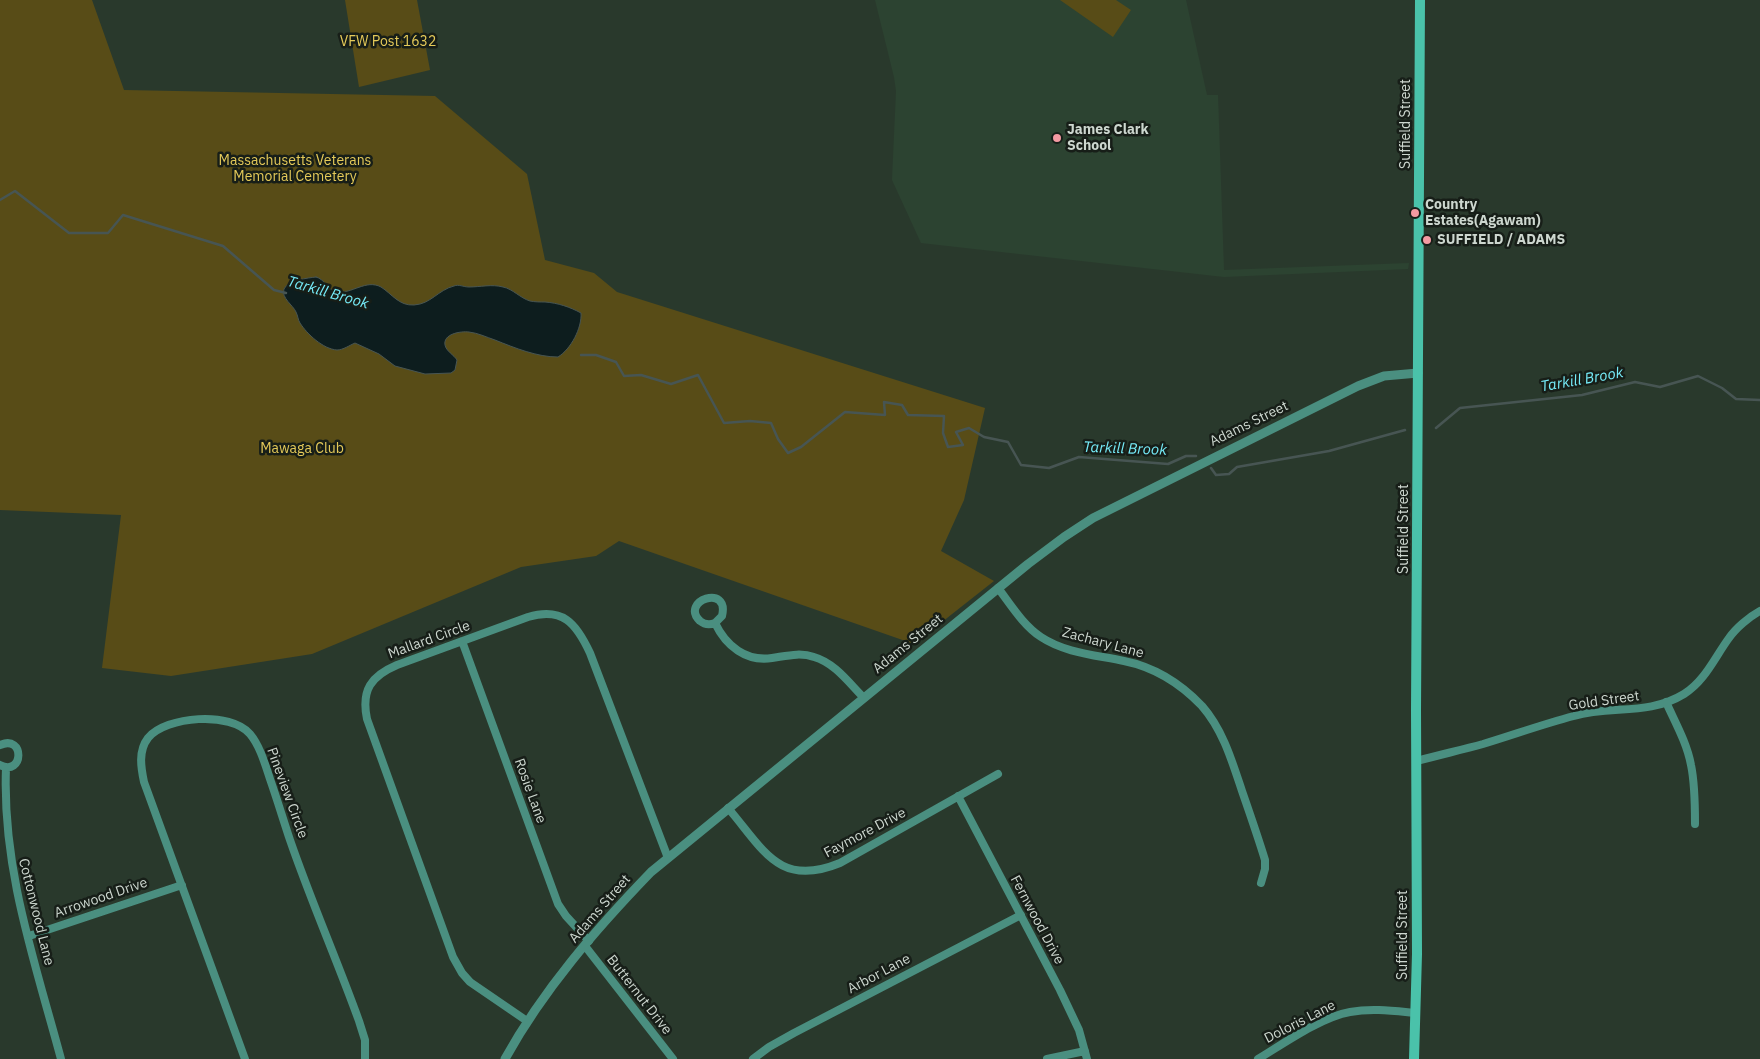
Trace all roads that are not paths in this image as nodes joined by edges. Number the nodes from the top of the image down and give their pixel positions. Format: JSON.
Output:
{"nodes":[{"id":1,"x":1420,"y":0,"type":"edge"},
{"id":2,"x":1418,"y":373,"type":"junction"},
{"id":3,"x":998,"y":588,"type":"junction"},
{"id":4,"x":1760,"y":610,"type":"edge"},
{"id":5,"x":715,"y":623,"type":"dead end"},
{"id":6,"x":462,"y":641,"type":"junction"},
{"id":7,"x":864,"y":698,"type":"junction"},
{"id":8,"x":1666,"y":702,"type":"junction"},
{"id":9,"x":0,"y":746,"type":"edge"},
{"id":10,"x":1417,"y":760,"type":"junction"},
{"id":11,"x":3,"y":766,"type":"edge"},
{"id":12,"x":998,"y":774,"type":"dead end"},
{"id":13,"x":958,"y":796,"type":"junction"},
{"id":14,"x":728,"y":808,"type":"junction"},
{"id":15,"x":1695,"y":824,"type":"dead end"},
{"id":16,"x":668,"y":858,"type":"junction"},
{"id":17,"x":1260,"y":883,"type":"dead end"},
{"id":18,"x":182,"y":884,"type":"junction"},
{"id":19,"x":1021,"y":915,"type":"junction"},
{"id":20,"x":28,"y":936,"type":"junction"},
{"id":21,"x":587,"y":944,"type":"junction"},
{"id":22,"x":1416,"y":1013,"type":"junction"},
{"id":23,"x":527,"y":1020,"type":"junction"},
{"id":24,"x":1086,"y":1055,"type":"edge"},
{"id":25,"x":61,"y":1059,"type":"edge"},
{"id":26,"x":245,"y":1059,"type":"edge"},
{"id":27,"x":364,"y":1059,"type":"edge"},
{"id":28,"x":505,"y":1059,"type":"edge"},
{"id":29,"x":673,"y":1059,"type":"edge"},
{"id":30,"x":753,"y":1059,"type":"edge"},
{"id":31,"x":1047,"y":1059,"type":"edge"},
{"id":32,"x":1258,"y":1059,"type":"edge"},
{"id":33,"x":1414,"y":1059,"type":"edge"}],
"edges":[{"from":1,"to":2,"type":"main road","name":"Suffield Street"},
{"from":2,"to":3,"type":"street","name":"Adams Street"},
{"from":2,"to":10,"type":"main road","name":"Suffield Street"},
{"from":3,"to":7,"type":"street","name":"Adams Street"},
{"from":3,"to":17,"type":"street","name":"Zachary Lane"},
{"from":4,"to":8,"type":"street","name":"Gold Street"},
{"from":5,"to":7,"type":"street"},
{"from":6,"to":16,"type":"street","name":"Mallard Circle"},
{"from":6,"to":21,"type":"street","name":"Rosie Lane"},
{"from":6,"to":23,"type":"street","name":"Mallard Circle"},
{"from":7,"to":14,"type":"street","name":"Adams Street"},
{"from":8,"to":10,"type":"street","name":"Gold Street"},
{"from":8,"to":15,"type":"street"},
{"from":9,"to":11,"type":"street","name":"Cottonwood Lane"},
{"from":10,"to":22,"type":"main road","name":"Suffield Street"},
{"from":11,"to":20,"type":"street","name":"Cottonwood Lane"},
{"from":12,"to":13,"type":"street","name":"Faymore Drive"},
{"from":13,"to":14,"type":"street","name":"Faymore Drive"},
{"from":13,"to":19,"type":"street","name":"Fernwood Drive"},
{"from":14,"to":16,"type":"street","name":"Adams Street"},
{"from":16,"to":21,"type":"street","name":"Adams Street"},
{"from":18,"to":20,"type":"street","name":"Arrowood Drive"},
{"from":18,"to":26,"type":"street","name":"Pineview Circle"},
{"from":18,"to":27,"type":"street","name":"Pineview Circle"},
{"from":19,"to":24,"type":"street","name":"Fernwood Drive"},
{"from":19,"to":30,"type":"street","name":"Arbor Lane"},
{"from":20,"to":25,"type":"street","name":"Cottonwood Lane"},
{"from":21,"to":23,"type":"street","name":"Adams Street"},
{"from":21,"to":29,"type":"street","name":"Butternut Drive"},
{"from":22,"to":32,"type":"street","name":"Doloris Lane"},
{"from":22,"to":33,"type":"main road","name":"Suffield Street"},
{"from":23,"to":28,"type":"street","name":"Adams Street"},
{"from":24,"to":31,"type":"street"}]}
